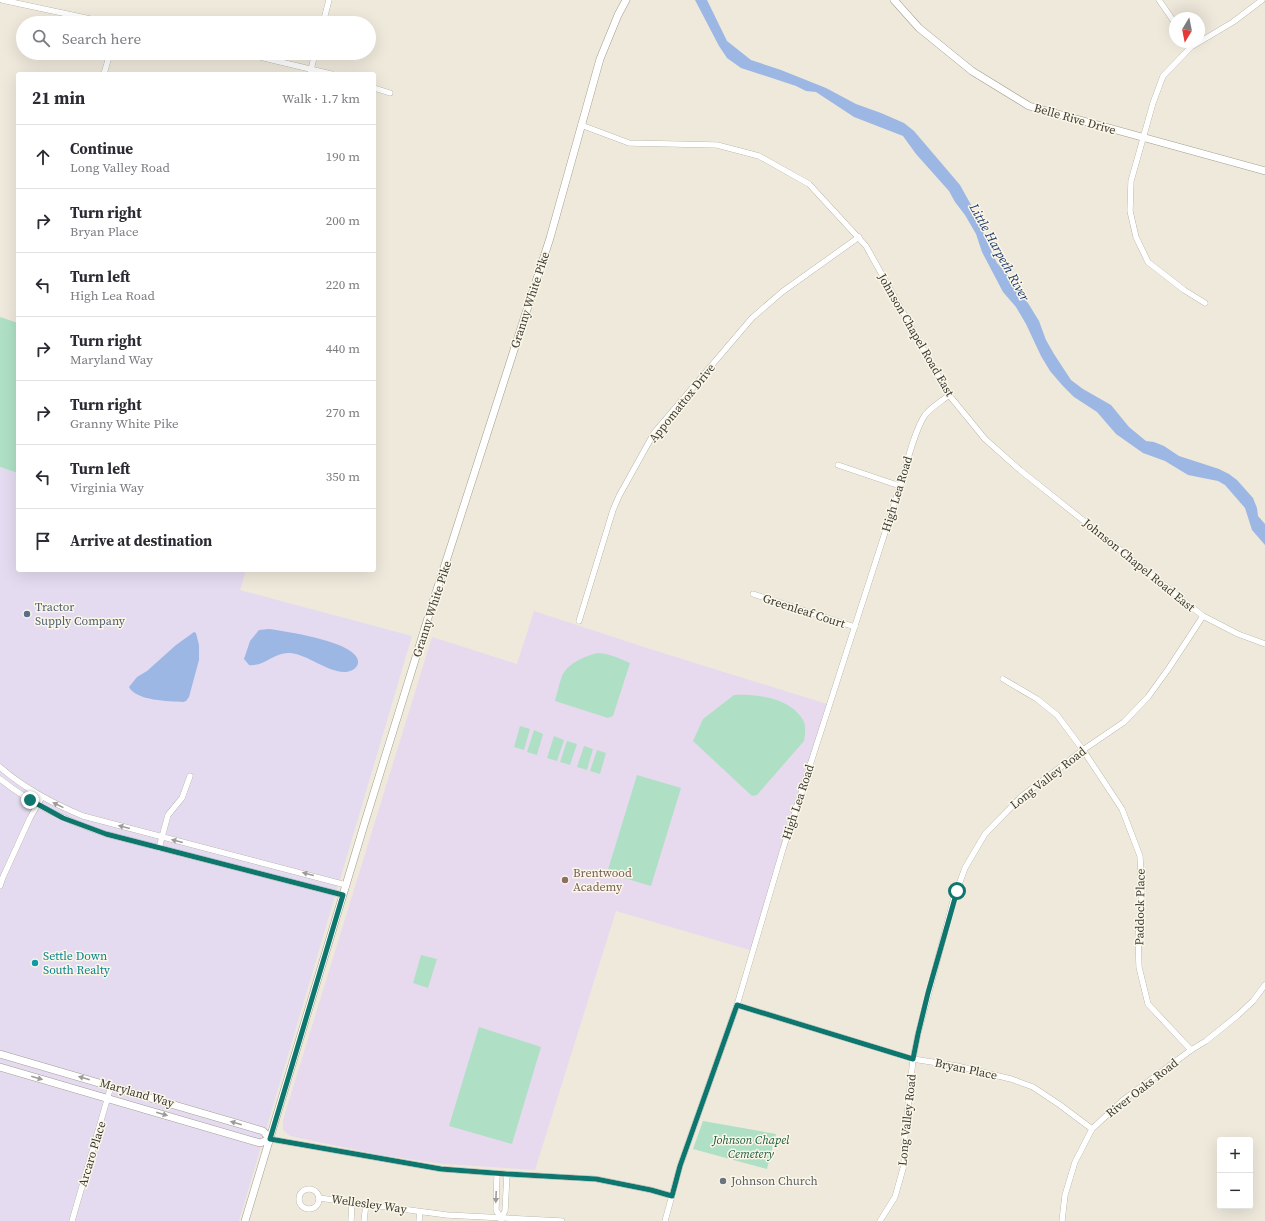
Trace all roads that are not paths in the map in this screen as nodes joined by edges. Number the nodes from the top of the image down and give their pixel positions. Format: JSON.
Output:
{"nodes":[{"id":1,"x":2,"y":0,"type":"edge"},
{"id":2,"x":328,"y":0,"type":"edge"},
{"id":3,"x":626,"y":0,"type":"edge"},
{"id":4,"x":894,"y":0,"type":"edge"},
{"id":5,"x":1159,"y":0,"type":"edge"},
{"id":6,"x":1262,"y":0,"type":"edge"},
{"id":7,"x":1169,"y":14,"type":"edge"},
{"id":8,"x":76,"y":16,"type":"edge"},
{"id":9,"x":325,"y":16,"type":"edge"},
{"id":10,"x":1205,"y":36,"type":"edge"},
{"id":11,"x":1187,"y":48,"type":"edge"},
{"id":12,"x":108,"y":60,"type":"edge"},
{"id":13,"x":269,"y":60,"type":"edge"},
{"id":14,"x":314,"y":60,"type":"edge"},
{"id":15,"x":311,"y":71,"type":"edge"},
{"id":16,"x":105,"y":72,"type":"edge"},
{"id":17,"x":376,"y":89,"type":"edge"},
{"id":18,"x":390,"y":93,"type":"dead end"},
{"id":19,"x":581,"y":125,"type":"junction"},
{"id":20,"x":1143,"y":138,"type":"junction"},
{"id":21,"x":1265,"y":171,"type":"edge"},
{"id":22,"x":859,"y":237,"type":"junction"},
{"id":23,"x":1204,"y":303,"type":"dead end"},
{"id":24,"x":949,"y":394,"type":"junction"},
{"id":25,"x":838,"y":466,"type":"dead end"},
{"id":26,"x":900,"y":486,"type":"junction"},
{"id":27,"x":753,"y":594,"type":"dead end"},
{"id":28,"x":1203,"y":616,"type":"junction"},
{"id":29,"x":579,"y":620,"type":"dead end"},
{"id":30,"x":855,"y":627,"type":"junction"},
{"id":31,"x":1265,"y":644,"type":"edge"},
{"id":32,"x":1003,"y":678,"type":"dead end"},
{"id":33,"x":1084,"y":750,"type":"junction"},
{"id":34,"x":0,"y":767,"type":"edge"},
{"id":35,"x":190,"y":776,"type":"dead end"},
{"id":36,"x":0,"y":779,"type":"edge"},
{"id":37,"x":42,"y":797,"type":"junction"},
{"id":38,"x":37,"y":805,"type":"junction"},
{"id":39,"x":162,"y":837,"type":"junction"},
{"id":40,"x":159,"y":848,"type":"junction"},
{"id":41,"x":346,"y":885,"type":"junction"},
{"id":42,"x":0,"y":886,"type":"edge"},
{"id":43,"x":343,"y":895,"type":"junction"},
{"id":44,"x":1265,"y":985,"type":"edge"},
{"id":45,"x":737,"y":1005,"type":"junction"},
{"id":46,"x":1191,"y":1050,"type":"junction"},
{"id":47,"x":0,"y":1054,"type":"edge"},
{"id":48,"x":913,"y":1059,"type":"junction"},
{"id":49,"x":0,"y":1067,"type":"edge"},
{"id":50,"x":111,"y":1086,"type":"junction"},
{"id":51,"x":108,"y":1099,"type":"junction"},
{"id":52,"x":1092,"y":1130,"type":"junction"},
{"id":53,"x":270,"y":1139,"type":"junction"},
{"id":54,"x":497,"y":1174,"type":"junction"},
{"id":55,"x":507,"y":1174,"type":"junction"},
{"id":56,"x":672,"y":1196,"type":"junction"},
{"id":57,"x":319,"y":1198,"type":"dead end"},
{"id":58,"x":352,"y":1202,"type":"junction"},
{"id":59,"x":366,"y":1203,"type":"junction"},
{"id":60,"x":420,"y":1212,"type":"junction"},
{"id":61,"x":501,"y":1220,"type":"edge"},
{"id":62,"x":72,"y":1221,"type":"edge"},
{"id":63,"x":245,"y":1221,"type":"edge"},
{"id":64,"x":351,"y":1221,"type":"edge"},
{"id":65,"x":364,"y":1221,"type":"edge"},
{"id":66,"x":419,"y":1221,"type":"edge"},
{"id":67,"x":562,"y":1221,"type":"edge"},
{"id":68,"x":665,"y":1221,"type":"edge"},
{"id":69,"x":880,"y":1221,"type":"edge"},
{"id":70,"x":1062,"y":1221,"type":"edge"}],
"edges":[{"from":1,"to":8,"type":"street"},
{"from":2,"to":9,"type":"street"},
{"from":3,"to":19,"type":"main road","name":"Granny White Pike"},
{"from":4,"to":20,"type":"main road","name":"Belle Rive Drive"},
{"from":5,"to":7,"type":"street"},
{"from":6,"to":10,"type":"street"},
{"from":11,"to":20,"type":"street"},
{"from":12,"to":16,"type":"street"},
{"from":13,"to":15,"type":"street"},
{"from":14,"to":15,"type":"street"},
{"from":17,"to":18,"type":"street"},
{"from":19,"to":22,"type":"street","name":"Johnson Chapel Road East"},
{"from":19,"to":41,"type":"main road","name":"Granny White Pike"},
{"from":20,"to":21,"type":"main road","name":"Belle Rive Drive"},
{"from":20,"to":23,"type":"street"},
{"from":22,"to":24,"type":"street","name":"Johnson Chapel Road East"},
{"from":22,"to":29,"type":"street","name":"Appomattox Drive"},
{"from":24,"to":26,"type":"street","name":"High Lea Road"},
{"from":24,"to":28,"type":"street","name":"Johnson Chapel Road East"},
{"from":25,"to":26,"type":"street"},
{"from":26,"to":30,"type":"street","name":"High Lea Road"},
{"from":27,"to":30,"type":"street","name":"Greenleaf Court"},
{"from":28,"to":31,"type":"street","name":"Johnson Chapel Road East"},
{"from":28,"to":33,"type":"street","name":"Long Valley Road"},
{"from":30,"to":45,"type":"street","name":"High Lea Road"},
{"from":32,"to":33,"type":"street","name":"Paddock Place"},
{"from":33,"to":46,"type":"street","name":"Paddock Place"},
{"from":33,"to":48,"type":"street","name":"Long Valley Road"},
{"from":34,"to":37,"type":"street"},
{"from":35,"to":39,"type":"street"},
{"from":36,"to":38,"type":"street"},
{"from":37,"to":38,"type":"street"},
{"from":39,"to":37,"type":"street","one_way":true},
{"from":38,"to":40,"type":"street"},
{"from":38,"to":42,"type":"street"},
{"from":39,"to":40,"type":"street"},
{"from":41,"to":39,"type":"street","one_way":true},
{"from":40,"to":43,"type":"street"},
{"from":41,"to":43,"type":"main road","name":"Granny White Pike"},
{"from":43,"to":53,"type":"main road","name":"Granny White Pike"},
{"from":44,"to":46,"type":"street","name":"River Oaks Road"},
{"from":45,"to":48,"type":"street","name":"Bryan Place"},
{"from":45,"to":56,"type":"street","name":"High Lea Road"},
{"from":46,"to":52,"type":"street","name":"River Oaks Road"},
{"from":50,"to":47,"type":"main road","name":"Maryland Way","one_way":true},
{"from":48,"to":52,"type":"street","name":"Bryan Place"},
{"from":48,"to":69,"type":"street","name":"Long Valley Road"},
{"from":49,"to":51,"type":"main road","name":"Maryland Way","one_way":true},
{"from":50,"to":51,"type":"street","name":"Arcaro Place"},
{"from":53,"to":50,"type":"main road","name":"Maryland Way","one_way":true},
{"from":51,"to":53,"type":"main road","name":"Maryland Way","one_way":true},
{"from":51,"to":62,"type":"street","name":"Arcaro Place"},
{"from":52,"to":70,"type":"street","name":"River Oaks Road"},
{"from":53,"to":54,"type":"street","name":"Maryland Way"},
{"from":53,"to":63,"type":"main road","name":"Granny White Pike"},
{"from":54,"to":55,"type":"street","name":"Maryland Way"},
{"from":54,"to":61,"type":"street","one_way":true},
{"from":55,"to":56,"type":"street","name":"Maryland Way"},
{"from":55,"to":61,"type":"street"},
{"from":56,"to":68,"type":"street","name":"High Lea Road"},
{"from":57,"to":58,"type":"street","name":"Wellesley Way"},
{"from":58,"to":59,"type":"street","name":"Wellesley Way"},
{"from":58,"to":64,"type":"street"},
{"from":59,"to":60,"type":"street","name":"Wellesley Way"},
{"from":59,"to":65,"type":"street"},
{"from":60,"to":61,"type":"street","name":"Wellesley Way"},
{"from":60,"to":66,"type":"street"},
{"from":61,"to":67,"type":"street","name":"Wellesley Way"}]}
